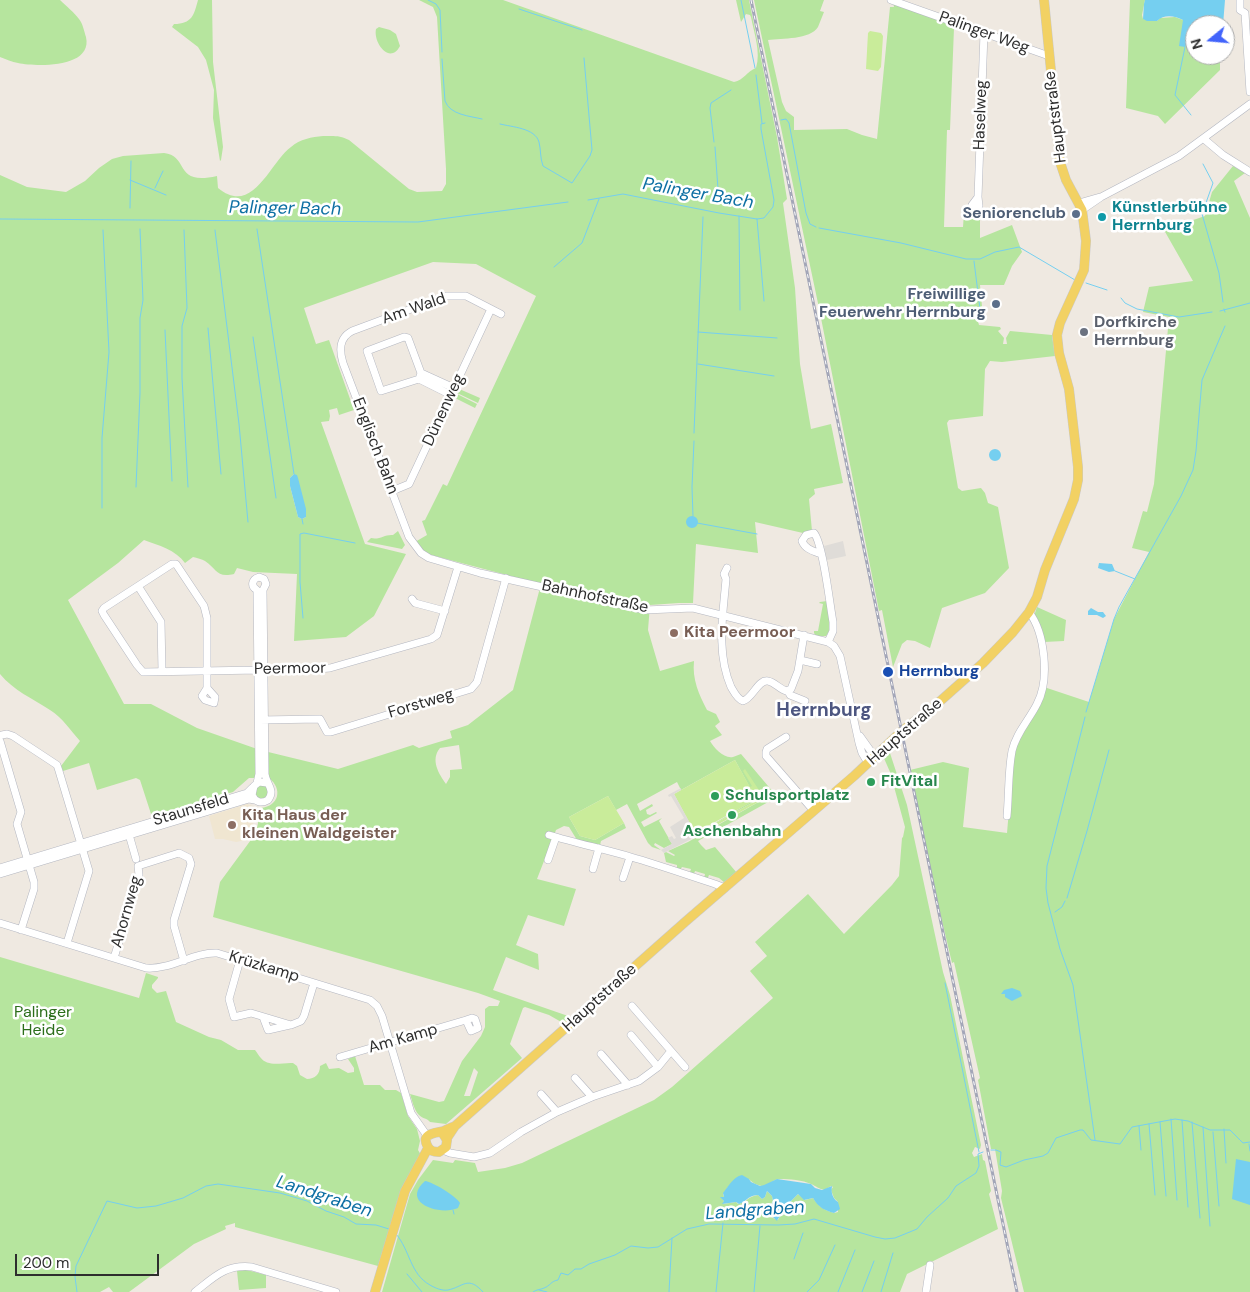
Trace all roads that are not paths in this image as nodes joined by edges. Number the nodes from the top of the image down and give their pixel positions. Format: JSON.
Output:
{"nodes":[{"id":1,"x":891,"y":0,"type":"edge"},
{"id":2,"x":1044,"y":0,"type":"edge"},
{"id":3,"x":1240,"y":0,"type":"edge"},
{"id":4,"x":984,"y":33,"type":"junction"},
{"id":5,"x":1049,"y":56,"type":"junction"},
{"id":6,"x":1250,"y":92,"type":"edge"},
{"id":7,"x":1250,"y":104,"type":"edge"},
{"id":8,"x":1204,"y":139,"type":"junction"},
{"id":9,"x":1250,"y":172,"type":"edge"},
{"id":10,"x":978,"y":196,"type":"dead end"},
{"id":11,"x":1080,"y":206,"type":"junction"},
{"id":12,"x":491,"y":309,"type":"junction"},
{"id":13,"x":500,"y":314,"type":"dead end"},
{"id":14,"x":341,"y":342,"type":"joint"},
{"id":15,"x":420,"y":376,"type":"junction"},
{"id":16,"x":452,"y":391,"type":"junction"},
{"id":17,"x":392,"y":491,"type":"junction"},
{"id":18,"x":416,"y":548,"type":"joint"},
{"id":19,"x":821,"y":554,"type":"junction"},
{"id":20,"x":458,"y":567,"type":"junction"},
{"id":21,"x":727,"y":568,"type":"dead end"},
{"id":22,"x":506,"y":578,"type":"junction"},
{"id":23,"x":138,"y":586,"type":"junction"},
{"id":24,"x":260,"y":590,"type":"dead end"},
{"id":25,"x":412,"y":599,"type":"dead end"},
{"id":26,"x":445,"y":611,"type":"junction"},
{"id":27,"x":1029,"y":612,"type":"junction"},
{"id":28,"x":723,"y":615,"type":"junction"},
{"id":29,"x":804,"y":635,"type":"junction"},
{"id":30,"x":828,"y":642,"type":"junction"},
{"id":31,"x":800,"y":660,"type":"junction"},
{"id":32,"x":817,"y":664,"type":"dead end"},
{"id":33,"x":207,"y":670,"type":"junction"},
{"id":34,"x":260,"y":670,"type":"junction"},
{"id":35,"x":162,"y":671,"type":"junction"},
{"id":36,"x":207,"y":688,"type":"dead end"},
{"id":37,"x":788,"y":691,"type":"junction"},
{"id":38,"x":805,"y":701,"type":"dead end"},
{"id":39,"x":261,"y":720,"type":"junction"},
{"id":40,"x":0,"y":727,"type":"edge"},
{"id":41,"x":786,"y":736,"type":"dead end"},
{"id":42,"x":1,"y":738,"type":"edge"},
{"id":43,"x":872,"y":760,"type":"junction"},
{"id":44,"x":267,"y":783,"type":"junction"},
{"id":45,"x":255,"y":786,"type":"junction"},
{"id":46,"x":255,"y":800,"type":"junction"},
{"id":47,"x":814,"y":811,"type":"junction"},
{"id":48,"x":1008,"y":816,"type":"dead end"},
{"id":49,"x":128,"y":832,"type":"junction"},
{"id":50,"x":81,"y":846,"type":"junction"},
{"id":51,"x":599,"y":848,"type":"junction"},
{"id":52,"x":630,"y":857,"type":"junction"},
{"id":53,"x":548,"y":860,"type":"dead end"},
{"id":54,"x":28,"y":862,"type":"junction"},
{"id":55,"x":137,"y":863,"type":"junction"},
{"id":56,"x":0,"y":868,"type":"edge"},
{"id":57,"x":593,"y":869,"type":"dead end"},
{"id":58,"x":0,"y":874,"type":"edge"},
{"id":59,"x":623,"y":878,"type":"dead end"},
{"id":60,"x":725,"y":888,"type":"junction"},
{"id":61,"x":0,"y":923,"type":"edge"},
{"id":62,"x":21,"y":930,"type":"junction"},
{"id":63,"x":67,"y":943,"type":"junction"},
{"id":64,"x":114,"y":958,"type":"junction"},
{"id":65,"x":184,"y":960,"type":"junction"},
{"id":66,"x":240,"y":960,"type":"junction"},
{"id":67,"x":314,"y":982,"type":"junction"},
{"id":68,"x":632,"y":1006,"type":"dead end"},
{"id":69,"x":263,"y":1016,"type":"junction"},
{"id":70,"x":466,"y":1020,"type":"dead end"},
{"id":71,"x":291,"y":1024,"type":"junction"},
{"id":72,"x":631,"y":1035,"type":"dead end"},
{"id":73,"x":390,"y":1043,"type":"junction"},
{"id":74,"x":671,"y":1051,"type":"junction"},
{"id":75,"x":602,"y":1054,"type":"dead end"},
{"id":76,"x":340,"y":1057,"type":"dead end"},
{"id":77,"x":658,"y":1067,"type":"junction"},
{"id":78,"x":685,"y":1067,"type":"dead end"},
{"id":79,"x":575,"y":1078,"type":"dead end"},
{"id":80,"x":628,"y":1085,"type":"junction"},
{"id":81,"x":542,"y":1094,"type":"dead end"},
{"id":82,"x":592,"y":1097,"type":"junction"},
{"id":83,"x":557,"y":1112,"type":"junction"},
{"id":84,"x":440,"y":1139,"type":"junction"},
{"id":85,"x":431,"y":1150,"type":"junction"},
{"id":86,"x":930,"y":1265,"type":"dead end"},
{"id":87,"x":195,"y":1292,"type":"edge"},
{"id":88,"x":336,"y":1292,"type":"edge"},
{"id":89,"x":375,"y":1292,"type":"edge"},
{"id":90,"x":926,"y":1292,"type":"edge"}],
"edges":[{"from":1,"to":4,"type":"street","name":"Palinger Weg"},
{"from":2,"to":5,"type":"main road","name":"Hauptstraße"},
{"from":3,"to":6,"type":"street"},
{"from":4,"to":5,"type":"street","name":"Palinger Weg"},
{"from":4,"to":10,"type":"street","name":"Haselweg"},
{"from":5,"to":11,"type":"main road","name":"Hauptstraße"},
{"from":7,"to":8,"type":"street"},
{"from":8,"to":9,"type":"street"},
{"from":8,"to":11,"type":"street"},
{"from":11,"to":27,"type":"main road","name":"Hauptstraße"},
{"from":12,"to":13,"type":"street","name":"Am Wald"},
{"from":12,"to":14,"type":"street","name":"Am Wald"},
{"from":12,"to":16,"type":"street","name":"Dünenweg"},
{"from":14,"to":17,"type":"street","name":"Englisch Bahn"},
{"from":15,"to":15,"type":"street"},
{"from":15,"to":16,"type":"street"},
{"from":16,"to":17,"type":"street","name":"Dünenweg"},
{"from":17,"to":18,"type":"street","name":"Englisch Bahn"},
{"from":18,"to":20,"type":"street","name":"Bahnhofstraße"},
{"from":19,"to":19,"type":"street"},
{"from":19,"to":30,"type":"street"},
{"from":20,"to":22,"type":"street","name":"Bahnhofstraße"},
{"from":20,"to":26,"type":"street","name":"Peermoor"},
{"from":21,"to":28,"type":"street"},
{"from":22,"to":28,"type":"street","name":"Bahnhofstraße"},
{"from":22,"to":39,"type":"street","name":"Forstweg"},
{"from":23,"to":33,"type":"street"},
{"from":23,"to":35,"type":"street"},
{"from":23,"to":35,"type":"street","name":"Peermoor"},
{"from":24,"to":34,"type":"street"},
{"from":25,"to":26,"type":"street"},
{"from":26,"to":34,"type":"street","name":"Peermoor"},
{"from":27,"to":43,"type":"main road","name":"Hauptstraße"},
{"from":27,"to":48,"type":"street"},
{"from":28,"to":29,"type":"street","name":"Bahnhofstraße"},
{"from":28,"to":37,"type":"street"},
{"from":29,"to":30,"type":"street","name":"Bahnhofstraße"},
{"from":29,"to":31,"type":"street"},
{"from":30,"to":43,"type":"street"},
{"from":31,"to":32,"type":"street"},
{"from":31,"to":37,"type":"street"},
{"from":33,"to":34,"type":"street","name":"Peermoor"},
{"from":33,"to":35,"type":"street","name":"Peermoor"},
{"from":33,"to":36,"type":"street"},
{"from":34,"to":39,"type":"street"},
{"from":37,"to":38,"type":"street"},
{"from":39,"to":44,"type":"street"},
{"from":39,"to":45,"type":"street"},
{"from":40,"to":42,"type":"street"},
{"from":41,"to":47,"type":"street"},
{"from":42,"to":50,"type":"street"},
{"from":42,"to":54,"type":"street"},
{"from":43,"to":47,"type":"main road","name":"Hauptstraße"},
{"from":44,"to":45,"type":"street"},
{"from":44,"to":46,"type":"street"},
{"from":45,"to":46,"type":"street"},
{"from":45,"to":49,"type":"street","name":"Staunsfeld"},
{"from":46,"to":49,"type":"street","name":"Staunsfeld"},
{"from":47,"to":60,"type":"main road","name":"Hauptstraße"},
{"from":49,"to":50,"type":"street","name":"Staunsfeld"},
{"from":49,"to":55,"type":"street","name":"Ahornweg"},
{"from":50,"to":54,"type":"street","name":"Staunsfeld"},
{"from":50,"to":63,"type":"street"},
{"from":51,"to":52,"type":"street"},
{"from":51,"to":53,"type":"street"},
{"from":51,"to":57,"type":"street"},
{"from":52,"to":59,"type":"street"},
{"from":52,"to":60,"type":"street"},
{"from":54,"to":56,"type":"street","name":"Staunsfeld"},
{"from":54,"to":58,"type":"street","name":"Staunsfeld"},
{"from":54,"to":62,"type":"street"},
{"from":55,"to":64,"type":"street","name":"Ahornweg"},
{"from":55,"to":65,"type":"street","name":"Ahornweg"},
{"from":60,"to":84,"type":"main road","name":"Hauptstraße"},
{"from":61,"to":62,"type":"street","name":"Krüzkamp"},
{"from":62,"to":63,"type":"street","name":"Krüzkamp"},
{"from":63,"to":64,"type":"street","name":"Krüzkamp"},
{"from":64,"to":65,"type":"street","name":"Krüzkamp"},
{"from":65,"to":66,"type":"street","name":"Krüzkamp"},
{"from":66,"to":67,"type":"street","name":"Krüzkamp"},
{"from":66,"to":69,"type":"street"},
{"from":67,"to":71,"type":"street"},
{"from":67,"to":73,"type":"street","name":"Krüzkamp"},
{"from":68,"to":74,"type":"street"},
{"from":69,"to":71,"type":"street"},
{"from":69,"to":71,"type":"street"},
{"from":70,"to":73,"type":"street","name":"Am Kamp"},
{"from":72,"to":77,"type":"street"},
{"from":73,"to":76,"type":"street","name":"Am Kamp"},
{"from":73,"to":84,"type":"street","name":"Krüzkamp"},
{"from":74,"to":77,"type":"street"},
{"from":74,"to":78,"type":"street"},
{"from":75,"to":80,"type":"street"},
{"from":77,"to":80,"type":"street"},
{"from":79,"to":82,"type":"street"},
{"from":80,"to":82,"type":"street"},
{"from":81,"to":83,"type":"street"},
{"from":82,"to":83,"type":"street"},
{"from":83,"to":84,"type":"street"},
{"from":84,"to":85,"type":"main road","name":"Hauptstraße"},
{"from":84,"to":85,"type":"main road"},
{"from":85,"to":89,"type":"main road"},
{"from":86,"to":90,"type":"street"},
{"from":87,"to":88,"type":"street"}]}
